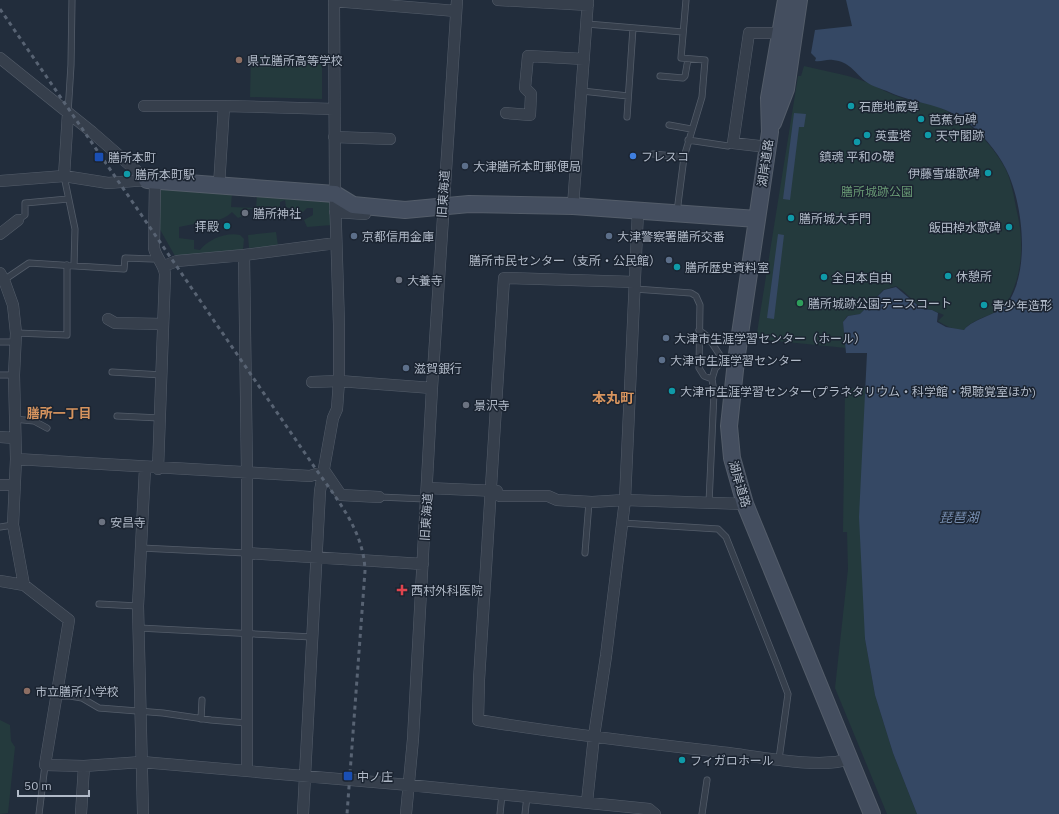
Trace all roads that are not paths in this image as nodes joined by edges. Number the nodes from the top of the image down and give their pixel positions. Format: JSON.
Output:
{"nodes":[{"id":1,"x":72,"y":0,"type":"edge"},
{"id":2,"x":334,"y":0,"type":"edge"},
{"id":3,"x":498,"y":0,"type":"edge"},
{"id":4,"x":686,"y":0,"type":"edge"},
{"id":5,"x":786,"y":0,"type":"edge"},
{"id":6,"x":799,"y":0,"type":"edge"},
{"id":7,"x":588,"y":3,"type":"edge"},
{"id":8,"x":456,"y":5,"type":"edge"},
{"id":9,"x":587,"y":24,"type":"junction"},
{"id":10,"x":633,"y":28,"type":"junction"},
{"id":11,"x":683,"y":32,"type":"junction"},
{"id":12,"x":782,"y":33,"type":"junction"},
{"id":13,"x":0,"y":58,"type":"edge"},
{"id":14,"x":688,"y":59,"type":"junction"},
{"id":15,"x":584,"y":60,"type":"junction"},
{"id":16,"x":660,"y":76,"type":"dead end"},
{"id":17,"x":582,"y":91,"type":"junction"},
{"id":18,"x":628,"y":96,"type":"junction"},
{"id":19,"x":144,"y":106,"type":"dead end"},
{"id":20,"x":224,"y":106,"type":"junction"},
{"id":21,"x":334,"y":108,"type":"junction"},
{"id":22,"x":68,"y":113,"type":"junction"},
{"id":23,"x":506,"y":113,"type":"dead end"},
{"id":24,"x":627,"y":117,"type":"dead end"},
{"id":25,"x":669,"y":125,"type":"dead end"},
{"id":26,"x":691,"y":129,"type":"junction"},
{"id":27,"x":334,"y":137,"type":"junction"},
{"id":28,"x":390,"y":139,"type":"dead end"},
{"id":29,"x":768,"y":139,"type":"junction"},
{"id":30,"x":688,"y":140,"type":"junction"},
{"id":31,"x":733,"y":143,"type":"junction"},
{"id":32,"x":653,"y":154,"type":"dead end"},
{"id":33,"x":684,"y":157,"type":"junction"},
{"id":34,"x":64,"y":176,"type":"junction"},
{"id":35,"x":0,"y":181,"type":"edge"},
{"id":36,"x":151,"y":181,"type":"junction"},
{"id":37,"x":219,"y":186,"type":"junction"},
{"id":38,"x":335,"y":194,"type":"junction"},
{"id":39,"x":68,"y":199,"type":"junction"},
{"id":40,"x":573,"y":206,"type":"junction"},
{"id":41,"x":442,"y":207,"type":"junction"},
{"id":42,"x":424,"y":209,"type":"junction"},
{"id":43,"x":638,"y":211,"type":"junction"},
{"id":44,"x":335,"y":212,"type":"junction"},
{"id":45,"x":677,"y":213,"type":"junction"},
{"id":46,"x":757,"y":219,"type":"junction"},
{"id":47,"x":18,"y":220,"type":"joint"},
{"id":48,"x":0,"y":234,"type":"edge"},
{"id":49,"x":336,"y":243,"type":"junction"},
{"id":50,"x":155,"y":255,"type":"junction"},
{"id":51,"x":244,"y":255,"type":"junction"},
{"id":52,"x":67,"y":265,"type":"junction"},
{"id":53,"x":74,"y":265,"type":"junction"},
{"id":54,"x":164,"y":266,"type":"junction"},
{"id":55,"x":2,"y":276,"type":"edge"},
{"id":56,"x":635,"y":286,"type":"junction"},
{"id":57,"x":108,"y":318,"type":"dead end"},
{"id":58,"x":163,"y":324,"type":"junction"},
{"id":59,"x":699,"y":330,"type":"junction"},
{"id":60,"x":16,"y":338,"type":"junction"},
{"id":61,"x":0,"y":342,"type":"edge"},
{"id":62,"x":730,"y":361,"type":"junction"},
{"id":63,"x":112,"y":372,"type":"dead end"},
{"id":64,"x":0,"y":375,"type":"edge"},
{"id":65,"x":14,"y":375,"type":"junction"},
{"id":66,"x":162,"y":375,"type":"junction"},
{"id":67,"x":712,"y":379,"type":"junction"},
{"id":68,"x":339,"y":381,"type":"junction"},
{"id":69,"x":312,"y":382,"type":"dead end"},
{"id":70,"x":432,"y":388,"type":"junction"},
{"id":71,"x":117,"y":416,"type":"dead end"},
{"id":72,"x":160,"y":418,"type":"junction"},
{"id":73,"x":14,"y":419,"type":"junction"},
{"id":74,"x":47,"y":428,"type":"dead end"},
{"id":75,"x":0,"y":436,"type":"edge"},
{"id":76,"x":14,"y":438,"type":"junction"},
{"id":77,"x":16,"y":459,"type":"junction"},
{"id":78,"x":145,"y":468,"type":"junction"},
{"id":79,"x":158,"y":469,"type":"junction"},
{"id":80,"x":324,"y":471,"type":"junction"},
{"id":81,"x":247,"y":473,"type":"junction"},
{"id":82,"x":0,"y":484,"type":"edge"},
{"id":83,"x":15,"y":485,"type":"junction"},
{"id":84,"x":491,"y":492,"type":"junction"},
{"id":85,"x":427,"y":494,"type":"junction"},
{"id":86,"x":380,"y":497,"type":"joint"},
{"id":87,"x":625,"y":500,"type":"junction"},
{"id":88,"x":589,"y":502,"type":"junction"},
{"id":89,"x":709,"y":503,"type":"junction"},
{"id":90,"x":745,"y":504,"type":"junction"},
{"id":91,"x":622,"y":523,"type":"junction"},
{"id":92,"x":13,"y":525,"type":"junction"},
{"id":93,"x":0,"y":527,"type":"edge"},
{"id":94,"x":141,"y":548,"type":"junction"},
{"id":95,"x":246,"y":553,"type":"junction"},
{"id":96,"x":585,"y":554,"type":"dead end"},
{"id":97,"x":316,"y":556,"type":"junction"},
{"id":98,"x":423,"y":564,"type":"junction"},
{"id":99,"x":0,"y":581,"type":"edge"},
{"id":100,"x":24,"y":585,"type":"junction"},
{"id":101,"x":99,"y":604,"type":"dead end"},
{"id":102,"x":138,"y":606,"type":"junction"},
{"id":103,"x":139,"y":628,"type":"junction"},
{"id":104,"x":247,"y":633,"type":"junction"},
{"id":105,"x":312,"y":637,"type":"junction"},
{"id":106,"x":57,"y":696,"type":"junction"},
{"id":107,"x":202,"y":700,"type":"dead end"},
{"id":108,"x":140,"y":710,"type":"junction"},
{"id":109,"x":201,"y":719,"type":"junction"},
{"id":110,"x":247,"y":723,"type":"junction"},
{"id":111,"x":594,"y":736,"type":"junction"},
{"id":112,"x":779,"y":759,"type":"junction"},
{"id":113,"x":849,"y":759,"type":"junction"},
{"id":114,"x":142,"y":762,"type":"junction"},
{"id":115,"x":45,"y":765,"type":"junction"},
{"id":116,"x":84,"y":766,"type":"junction"},
{"id":117,"x":247,"y":771,"type":"junction"},
{"id":118,"x":304,"y":776,"type":"junction"},
{"id":119,"x":707,"y":780,"type":"dead end"},
{"id":120,"x":409,"y":785,"type":"junction"},
{"id":121,"x":502,"y":794,"type":"junction"},
{"id":122,"x":527,"y":796,"type":"junction"},
{"id":123,"x":587,"y":802,"type":"junction"},
{"id":124,"x":39,"y":814,"type":"edge"},
{"id":125,"x":81,"y":814,"type":"edge"},
{"id":126,"x":143,"y":814,"type":"edge"},
{"id":127,"x":303,"y":814,"type":"edge"},
{"id":128,"x":406,"y":814,"type":"edge"},
{"id":129,"x":500,"y":814,"type":"edge"},
{"id":130,"x":525,"y":814,"type":"edge"},
{"id":131,"x":655,"y":814,"type":"edge"},
{"id":132,"x":660,"y":814,"type":"edge"},
{"id":133,"x":702,"y":814,"type":"edge"},
{"id":134,"x":872,"y":814,"type":"edge"}],
"edges":[{"from":1,"to":22,"type":"lane"},
{"from":2,"to":8,"type":"street"},
{"from":2,"to":21,"type":"street"},
{"from":3,"to":7,"type":"street"},
{"from":4,"to":11,"type":"lane"},
{"from":5,"to":12,"type":"main road","name":"湖岸道路"},
{"from":6,"to":29,"type":"main road","name":"湖岸道路"},
{"from":7,"to":9,"type":"street"},
{"from":8,"to":41,"type":"street","name":"旧東海道"},
{"from":9,"to":10,"type":"lane"},
{"from":9,"to":15,"type":"street"},
{"from":10,"to":11,"type":"lane"},
{"from":10,"to":18,"type":"lane"},
{"from":11,"to":14,"type":"lane"},
{"from":12,"to":29,"type":"main road","name":"湖岸道路"},
{"from":12,"to":31,"type":"street"},
{"from":13,"to":22,"type":"street"},
{"from":14,"to":16,"type":"lane"},
{"from":14,"to":26,"type":"lane"},
{"from":15,"to":17,"type":"street"},
{"from":15,"to":23,"type":"street"},
{"from":17,"to":18,"type":"lane"},
{"from":17,"to":40,"type":"street"},
{"from":18,"to":24,"type":"lane"},
{"from":19,"to":20,"type":"street"},
{"from":20,"to":21,"type":"street"},
{"from":20,"to":37,"type":"street"},
{"from":21,"to":27,"type":"street"},
{"from":22,"to":34,"type":"street"},
{"from":22,"to":36,"type":"street"},
{"from":25,"to":26,"type":"lane"},
{"from":26,"to":30,"type":"lane"},
{"from":27,"to":28,"type":"street"},
{"from":27,"to":38,"type":"street"},
{"from":29,"to":31,"type":"street"},
{"from":29,"to":46,"type":"main road","name":"湖岸道路"},
{"from":30,"to":31,"type":"lane"},
{"from":30,"to":33,"type":"lane"},
{"from":32,"to":33,"type":"lane"},
{"from":33,"to":45,"type":"lane"},
{"from":34,"to":35,"type":"street"},
{"from":34,"to":36,"type":"street"},
{"from":34,"to":39,"type":"lane"},
{"from":36,"to":37,"type":"main road"},
{"from":36,"to":50,"type":"street"},
{"from":37,"to":38,"type":"main road"},
{"from":38,"to":42,"type":"main road"},
{"from":38,"to":44,"type":"street"},
{"from":39,"to":47,"type":"lane"},
{"from":39,"to":53,"type":"lane"},
{"from":40,"to":41,"type":"main road"},
{"from":40,"to":43,"type":"main road"},
{"from":41,"to":42,"type":"main road"},
{"from":41,"to":70,"type":"street","name":"旧東海道"},
{"from":42,"to":44,"type":"street"},
{"from":43,"to":45,"type":"main road"},
{"from":43,"to":56,"type":"street"},
{"from":44,"to":49,"type":"street"},
{"from":45,"to":46,"type":"main road"},
{"from":46,"to":62,"type":"main road","name":"湖岸道路"},
{"from":47,"to":48,"type":"street"},
{"from":49,"to":51,"type":"street"},
{"from":49,"to":68,"type":"street"},
{"from":50,"to":53,"type":"lane"},
{"from":50,"to":54,"type":"street"},
{"from":51,"to":54,"type":"street"},
{"from":51,"to":81,"type":"street"},
{"from":52,"to":53,"type":"lane"},
{"from":52,"to":55,"type":"lane"},
{"from":52,"to":60,"type":"lane"},
{"from":54,"to":58,"type":"street"},
{"from":55,"to":60,"type":"street"},
{"from":56,"to":59,"type":"lane"},
{"from":56,"to":84,"type":"street"},
{"from":56,"to":87,"type":"street"},
{"from":57,"to":58,"type":"street"},
{"from":58,"to":66,"type":"street"},
{"from":59,"to":62,"type":"lane"},
{"from":59,"to":67,"type":"lane"},
{"from":60,"to":61,"type":"lane"},
{"from":60,"to":65,"type":"street"},
{"from":62,"to":67,"type":"lane"},
{"from":62,"to":90,"type":"main road","name":"湖岸道路"},
{"from":63,"to":66,"type":"lane"},
{"from":64,"to":65,"type":"lane"},
{"from":65,"to":73,"type":"street"},
{"from":66,"to":72,"type":"street"},
{"from":67,"to":89,"type":"lane"},
{"from":68,"to":69,"type":"street"},
{"from":68,"to":70,"type":"street"},
{"from":68,"to":80,"type":"street"},
{"from":70,"to":85,"type":"street","name":"旧東海道"},
{"from":71,"to":72,"type":"lane"},
{"from":72,"to":79,"type":"street"},
{"from":73,"to":74,"type":"lane"},
{"from":73,"to":76,"type":"street"},
{"from":75,"to":76,"type":"street"},
{"from":76,"to":77,"type":"street"},
{"from":77,"to":78,"type":"street"},
{"from":77,"to":83,"type":"street"},
{"from":78,"to":79,"type":"street"},
{"from":78,"to":94,"type":"street"},
{"from":79,"to":81,"type":"street"},
{"from":80,"to":81,"type":"street"},
{"from":80,"to":86,"type":"street"},
{"from":80,"to":97,"type":"street"},
{"from":81,"to":95,"type":"street"},
{"from":82,"to":83,"type":"street"},
{"from":83,"to":92,"type":"street"},
{"from":84,"to":85,"type":"street"},
{"from":84,"to":87,"type":"street"},
{"from":84,"to":88,"type":"street"},
{"from":84,"to":111,"type":"street"},
{"from":85,"to":86,"type":"lane"},
{"from":85,"to":98,"type":"street","name":"旧東海道"},
{"from":87,"to":88,"type":"street"},
{"from":87,"to":89,"type":"street"},
{"from":87,"to":91,"type":"street"},
{"from":88,"to":96,"type":"lane"},
{"from":89,"to":90,"type":"street"},
{"from":90,"to":113,"type":"main road","name":"湖岸道路"},
{"from":91,"to":111,"type":"street"},
{"from":91,"to":112,"type":"lane"},
{"from":92,"to":93,"type":"lane"},
{"from":92,"to":100,"type":"street"},
{"from":94,"to":95,"type":"lane"},
{"from":94,"to":102,"type":"street"},
{"from":95,"to":97,"type":"street"},
{"from":95,"to":104,"type":"street"},
{"from":97,"to":98,"type":"street"},
{"from":97,"to":105,"type":"street"},
{"from":98,"to":120,"type":"street","name":"旧東海道"},
{"from":99,"to":100,"type":"street"},
{"from":100,"to":106,"type":"street"},
{"from":101,"to":102,"type":"lane"},
{"from":102,"to":103,"type":"street"},
{"from":103,"to":104,"type":"lane"},
{"from":103,"to":108,"type":"street"},
{"from":104,"to":105,"type":"lane"},
{"from":104,"to":110,"type":"street"},
{"from":105,"to":118,"type":"street"},
{"from":106,"to":108,"type":"lane"},
{"from":106,"to":115,"type":"street"},
{"from":107,"to":109,"type":"lane"},
{"from":108,"to":109,"type":"lane"},
{"from":108,"to":114,"type":"street"},
{"from":109,"to":110,"type":"lane"},
{"from":110,"to":117,"type":"street"},
{"from":111,"to":112,"type":"street"},
{"from":111,"to":123,"type":"street"},
{"from":112,"to":113,"type":"street"},
{"from":113,"to":134,"type":"main road","name":"湖岸道路"},
{"from":114,"to":116,"type":"street"},
{"from":114,"to":117,"type":"street"},
{"from":114,"to":126,"type":"street"},
{"from":115,"to":116,"type":"street"},
{"from":115,"to":124,"type":"lane"},
{"from":116,"to":125,"type":"street"},
{"from":117,"to":118,"type":"street"},
{"from":118,"to":120,"type":"street"},
{"from":118,"to":127,"type":"street"},
{"from":119,"to":133,"type":"lane"},
{"from":120,"to":121,"type":"street"},
{"from":120,"to":128,"type":"street","name":"旧東海道"},
{"from":121,"to":122,"type":"street"},
{"from":121,"to":129,"type":"lane"},
{"from":122,"to":123,"type":"street"},
{"from":122,"to":130,"type":"lane"},
{"from":123,"to":131,"type":"street"},
{"from":131,"to":132,"type":"street"}]}
